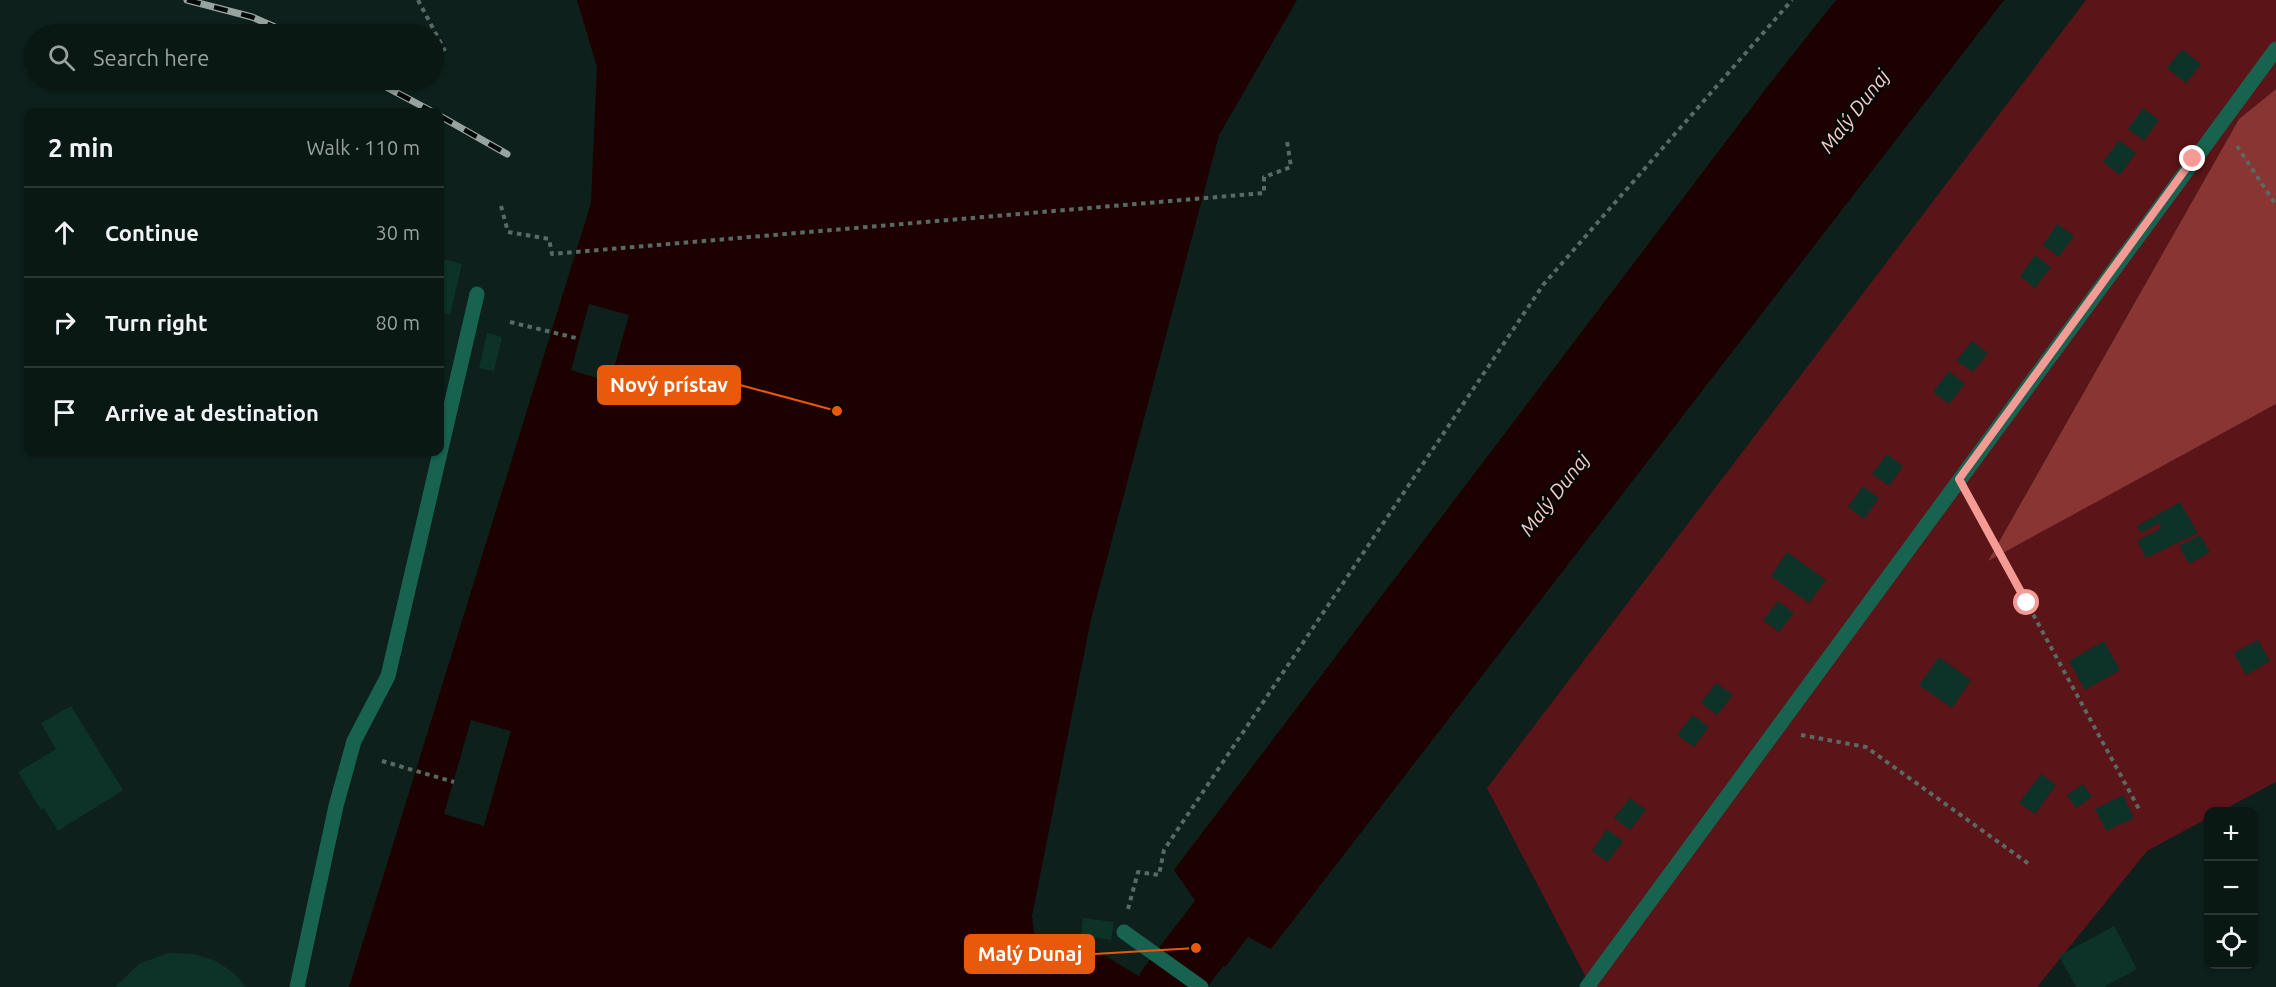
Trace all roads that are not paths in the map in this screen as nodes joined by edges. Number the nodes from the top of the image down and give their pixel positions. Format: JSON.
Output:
{"nodes":[{"id":1,"x":2276,"y":50,"type":"edge"},
{"id":2,"x":477,"y":294,"type":"dead end"},
{"id":3,"x":444,"y":436,"type":"edge"},
{"id":4,"x":439,"y":456,"type":"edge"},
{"id":5,"x":1124,"y":932,"type":"dead end"},
{"id":6,"x":297,"y":987,"type":"edge"},
{"id":7,"x":1202,"y":987,"type":"edge"},
{"id":8,"x":1587,"y":987,"type":"edge"}],
"edges":[{"from":1,"to":8,"type":"lane"},
{"from":2,"to":3,"type":"lane"},
{"from":4,"to":6,"type":"lane"},
{"from":5,"to":7,"type":"lane"}]}
